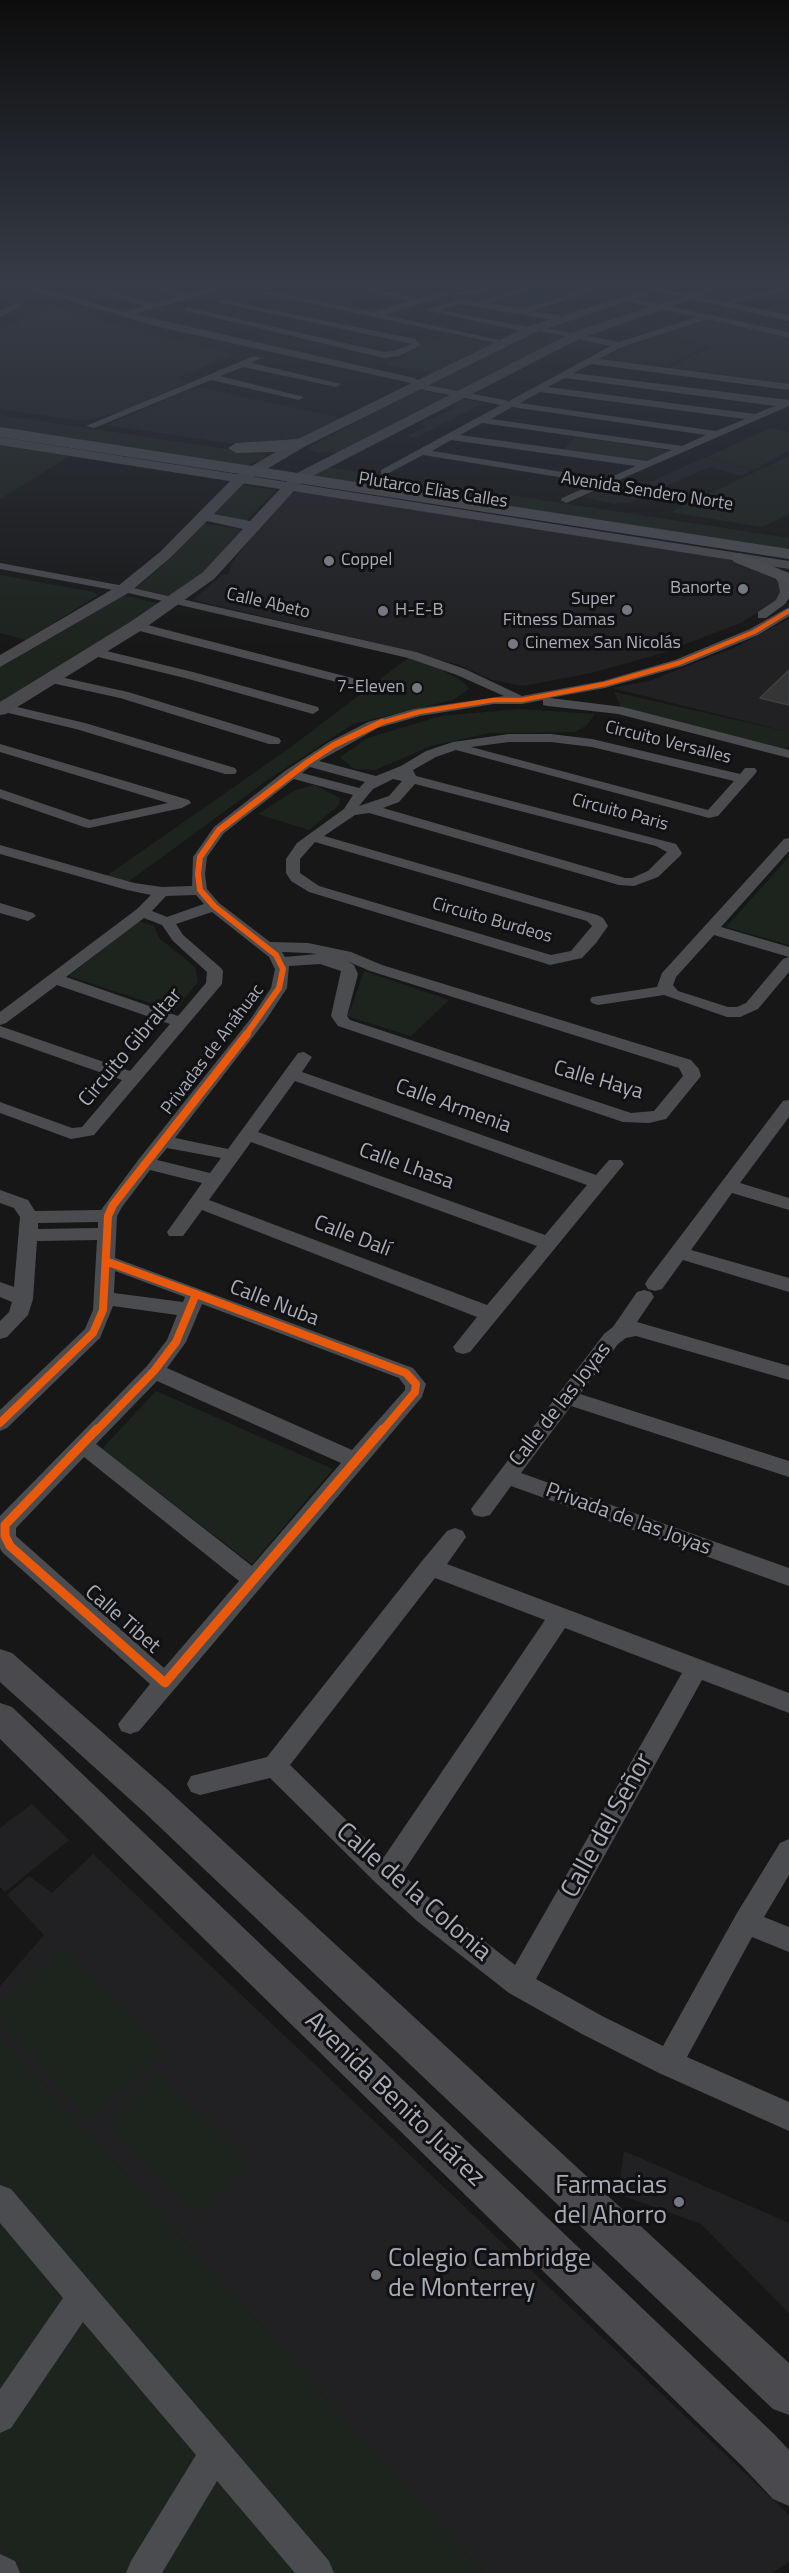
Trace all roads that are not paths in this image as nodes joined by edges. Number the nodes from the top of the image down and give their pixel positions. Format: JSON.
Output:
{"nodes":[{"id":1,"x":134,"y":406,"type":"edge"},
{"id":2,"x":375,"y":406,"type":"edge"},
{"id":3,"x":437,"y":406,"type":"edge"},
{"id":4,"x":506,"y":406,"type":"edge"},
{"id":5,"x":524,"y":406,"type":"edge"},
{"id":6,"x":666,"y":406,"type":"edge"},
{"id":7,"x":783,"y":406,"type":"edge"},
{"id":8,"x":754,"y":418,"type":"junction"},
{"id":9,"x":482,"y":420,"type":"junction"},
{"id":10,"x":85,"y":425,"type":"joint"},
{"id":11,"x":124,"y":431,"type":"dead end"},
{"id":12,"x":0,"y":432,"type":"edge"},
{"id":13,"x":717,"y":434,"type":"junction"},
{"id":14,"x":450,"y":437,"type":"junction"},
{"id":15,"x":0,"y":441,"type":"edge"},
{"id":16,"x":60,"y":442,"type":"junction"},
{"id":17,"x":299,"y":444,"type":"junction"},
{"id":18,"x":683,"y":449,"type":"junction"},
{"id":19,"x":422,"y":452,"type":"junction"},
{"id":20,"x":345,"y":454,"type":"junction"},
{"id":21,"x":280,"y":455,"type":"junction"},
{"id":22,"x":104,"y":457,"type":"junction"},
{"id":23,"x":328,"y":462,"type":"junction"},
{"id":24,"x":646,"y":464,"type":"junction"},
{"id":25,"x":371,"y":469,"type":"junction"},
{"id":26,"x":247,"y":475,"type":"junction"},
{"id":27,"x":416,"y":476,"type":"dead end"},
{"id":28,"x":607,"y":482,"type":"junction"},
{"id":29,"x":293,"y":483,"type":"junction"},
{"id":30,"x":560,"y":499,"type":"joint"},
{"id":31,"x":595,"y":504,"type":"dead end"},
{"id":32,"x":202,"y":516,"type":"junction"},
{"id":33,"x":255,"y":527,"type":"junction"},
{"id":34,"x":677,"y":537,"type":"junction"},
{"id":35,"x":789,"y":555,"type":"edge"},
{"id":36,"x":738,"y":557,"type":"junction"},
{"id":37,"x":0,"y":566,"type":"edge"},
{"id":38,"x":785,"y":573,"type":"edge"},
{"id":39,"x":124,"y":590,"type":"junction"},
{"id":40,"x":174,"y":602,"type":"junction"},
{"id":41,"x":789,"y":611,"type":"edge"},
{"id":42,"x":136,"y":626,"type":"junction"},
{"id":43,"x":740,"y":628,"type":"junction"},
{"id":44,"x":754,"y":632,"type":"junction"},
{"id":45,"x":94,"y":652,"type":"junction"},
{"id":46,"x":3,"y":658,"type":"edge"},
{"id":47,"x":51,"y":679,"type":"junction"},
{"id":48,"x":352,"y":682,"type":"dead end"},
{"id":49,"x":605,"y":684,"type":"junction"},
{"id":50,"x":501,"y":696,"type":"junction"},
{"id":51,"x":522,"y":700,"type":"junction"},
{"id":52,"x":1,"y":708,"type":"edge"},
{"id":53,"x":314,"y":710,"type":"dead end"},
{"id":54,"x":618,"y":710,"type":"junction"},
{"id":55,"x":274,"y":741,"type":"dead end"},
{"id":56,"x":453,"y":746,"type":"junction"},
{"id":57,"x":0,"y":748,"type":"edge"},
{"id":58,"x":789,"y":753,"type":"edge"},
{"id":59,"x":308,"y":762,"type":"junction"},
{"id":60,"x":230,"y":771,"type":"dead end"},
{"id":61,"x":408,"y":773,"type":"junction"},
{"id":62,"x":290,"y":774,"type":"junction"},
{"id":63,"x":376,"y":781,"type":"junction"},
{"id":64,"x":0,"y":793,"type":"edge"},
{"id":65,"x":355,"y":802,"type":"junction"},
{"id":66,"x":369,"y":809,"type":"junction"},
{"id":67,"x":314,"y":837,"type":"junction"},
{"id":68,"x":789,"y":842,"type":"edge"},
{"id":69,"x":0,"y":849,"type":"edge"},
{"id":70,"x":200,"y":890,"type":"junction"},
{"id":71,"x":162,"y":892,"type":"junction"},
{"id":72,"x":214,"y":906,"type":"junction"},
{"id":73,"x":0,"y":908,"type":"edge"},
{"id":74,"x":142,"y":912,"type":"junction"},
{"id":75,"x":28,"y":916,"type":"dead end"},
{"id":76,"x":167,"y":922,"type":"junction"},
{"id":77,"x":711,"y":929,"type":"junction"},
{"id":78,"x":269,"y":947,"type":"junction"},
{"id":79,"x":789,"y":952,"type":"edge"},
{"id":80,"x":280,"y":962,"type":"junction"},
{"id":81,"x":789,"y":962,"type":"edge"},
{"id":82,"x":53,"y":978,"type":"junction"},
{"id":83,"x":668,"y":983,"type":"junction"},
{"id":84,"x":598,"y":1000,"type":"dead end"},
{"id":85,"x":0,"y":1020,"type":"edge"},
{"id":86,"x":182,"y":1023,"type":"junction"},
{"id":87,"x":0,"y":1031,"type":"edge"},
{"id":88,"x":304,"y":1056,"type":"dead end"},
{"id":89,"x":291,"y":1074,"type":"junction"},
{"id":90,"x":132,"y":1078,"type":"junction"},
{"id":91,"x":789,"y":1105,"type":"edge"},
{"id":92,"x":0,"y":1107,"type":"edge"},
{"id":93,"x":781,"y":1128,"type":"edge"},
{"id":94,"x":247,"y":1134,"type":"junction"},
{"id":95,"x":162,"y":1141,"type":"junction"},
{"id":96,"x":232,"y":1155,"type":"junction"},
{"id":97,"x":145,"y":1162,"type":"junction"},
{"id":98,"x":615,"y":1164,"type":"dead end"},
{"id":99,"x":214,"y":1180,"type":"junction"},
{"id":100,"x":599,"y":1183,"type":"junction"},
{"id":101,"x":728,"y":1186,"type":"junction"},
{"id":102,"x":0,"y":1196,"type":"edge"},
{"id":103,"x":198,"y":1202,"type":"junction"},
{"id":104,"x":789,"y":1204,"type":"edge"},
{"id":105,"x":26,"y":1219,"type":"junction"},
{"id":106,"x":108,"y":1225,"type":"junction"},
{"id":107,"x":176,"y":1232,"type":"dead end"},
{"id":108,"x":548,"y":1243,"type":"junction"},
{"id":109,"x":679,"y":1253,"type":"junction"},
{"id":110,"x":108,"y":1262,"type":"junction"},
{"id":111,"x":789,"y":1286,"type":"edge"},
{"id":112,"x":0,"y":1289,"type":"edge"},
{"id":113,"x":105,"y":1298,"type":"junction"},
{"id":114,"x":24,"y":1299,"type":"junction"},
{"id":115,"x":193,"y":1302,"type":"junction"},
{"id":116,"x":490,"y":1314,"type":"junction"},
{"id":117,"x":0,"y":1332,"type":"edge"},
{"id":118,"x":620,"y":1332,"type":"junction"},
{"id":119,"x":463,"y":1347,"type":"dead end"},
{"id":120,"x":154,"y":1371,"type":"junction"},
{"id":121,"x":789,"y":1373,"type":"edge"},
{"id":122,"x":415,"y":1392,"type":"joint"},
{"id":123,"x":566,"y":1397,"type":"junction"},
{"id":124,"x":0,"y":1423,"type":"edge"},
{"id":125,"x":83,"y":1445,"type":"junction"},
{"id":126,"x":356,"y":1461,"type":"junction"},
{"id":127,"x":789,"y":1469,"type":"edge"},
{"id":128,"x":506,"y":1476,"type":"junction"},
{"id":129,"x":482,"y":1509,"type":"dead end"},
{"id":130,"x":455,"y":1537,"type":"dead end"},
{"id":131,"x":430,"y":1567,"type":"junction"},
{"id":132,"x":789,"y":1577,"type":"edge"},
{"id":133,"x":253,"y":1580,"type":"junction"},
{"id":134,"x":560,"y":1617,"type":"junction"},
{"id":135,"x":0,"y":1662,"type":"edge"},
{"id":136,"x":697,"y":1668,"type":"junction"},
{"id":137,"x":165,"y":1683,"type":"junction"},
{"id":138,"x":789,"y":1703,"type":"edge"},
{"id":139,"x":0,"y":1717,"type":"edge"},
{"id":140,"x":130,"y":1724,"type":"dead end"},
{"id":141,"x":274,"y":1766,"type":"junction"},
{"id":142,"x":200,"y":1784,"type":"dead end"},
{"id":143,"x":789,"y":1851,"type":"edge"},
{"id":144,"x":386,"y":1876,"type":"junction"},
{"id":145,"x":746,"y":1922,"type":"junction"},
{"id":146,"x":789,"y":1940,"type":"edge"},
{"id":147,"x":519,"y":1984,"type":"junction"},
{"id":148,"x":669,"y":2063,"type":"junction"},
{"id":149,"x":789,"y":2117,"type":"edge"},
{"id":150,"x":0,"y":2199,"type":"edge"},
{"id":151,"x":82,"y":2297,"type":"junction"},
{"id":152,"x":789,"y":2393,"type":"edge"},
{"id":153,"x":0,"y":2417,"type":"edge"},
{"id":154,"x":215,"y":2454,"type":"junction"},
{"id":155,"x":789,"y":2483,"type":"edge"},
{"id":156,"x":143,"y":2573,"type":"edge"},
{"id":157,"x":317,"y":2573,"type":"edge"}],
"edges":[{"from":1,"to":10,"type":"street"},
{"from":2,"to":17,"type":"main road"},
{"from":3,"to":20,"type":"main road"},
{"from":4,"to":9,"type":"street"},
{"from":5,"to":13,"type":"street"},
{"from":6,"to":8,"type":"street"},
{"from":7,"to":8,"type":"street"},
{"from":8,"to":13,"type":"street"},
{"from":9,"to":14,"type":"street"},
{"from":9,"to":18,"type":"street"},
{"from":10,"to":11,"type":"main road"},
{"from":12,"to":16,"type":"main road"},
{"from":13,"to":18,"type":"street"},
{"from":14,"to":19,"type":"street"},
{"from":14,"to":24,"type":"street"},
{"from":15,"to":22,"type":"street"},
{"from":16,"to":22,"type":"main road"},
{"from":16,"to":26,"type":"main road"},
{"from":17,"to":20,"type":"main road"},
{"from":17,"to":21,"type":"main road"},
{"from":17,"to":21,"type":"main road"},
{"from":18,"to":24,"type":"street"},
{"from":19,"to":25,"type":"street"},
{"from":19,"to":28,"type":"street"},
{"from":20,"to":23,"type":"main road"},
{"from":21,"to":23,"type":"main road"},
{"from":21,"to":26,"type":"main road"},
{"from":22,"to":26,"type":"street"},
{"from":23,"to":25,"type":"main road"},
{"from":23,"to":29,"type":"main road"},
{"from":24,"to":28,"type":"street"},
{"from":25,"to":27,"type":"main road"},
{"from":26,"to":29,"type":"main road"},
{"from":26,"to":32,"type":"main road"},
{"from":28,"to":30,"type":"street"},
{"from":29,"to":33,"type":"main road"},
{"from":29,"to":34,"type":"main road"},
{"from":29,"to":36,"type":"street","name":"Plutarco Elias Calles"},
{"from":30,"to":31,"type":"main road","name":"Avenida Sendero Norte"},
{"from":32,"to":33,"type":"main road"},
{"from":32,"to":39,"type":"main road"},
{"from":33,"to":40,"type":"main road"},
{"from":34,"to":35,"type":"main road"},
{"from":34,"to":36,"type":"main road"},
{"from":36,"to":38,"type":"main road"},
{"from":37,"to":39,"type":"street","name":"Calle Abeto"},
{"from":38,"to":43,"type":"street"},
{"from":39,"to":40,"type":"street","name":"Calle Abeto"},
{"from":39,"to":46,"type":"main road"},
{"from":40,"to":42,"type":"main road"},
{"from":40,"to":50,"type":"street","name":"Calle Abeto"},
{"from":41,"to":44,"type":"street"},
{"from":42,"to":45,"type":"main road"},
{"from":42,"to":48,"type":"street"},
{"from":43,"to":44,"type":"street"},
{"from":43,"to":50,"type":"street"},
{"from":44,"to":49,"type":"street"},
{"from":45,"to":47,"type":"main road"},
{"from":45,"to":53,"type":"street"},
{"from":47,"to":52,"type":"main road"},
{"from":47,"to":55,"type":"street"},
{"from":49,"to":51,"type":"street"},
{"from":49,"to":54,"type":"street"},
{"from":50,"to":51,"type":"street","name":"Calle Abeto"},
{"from":50,"to":59,"type":"street"},
{"from":51,"to":54,"type":"street"},
{"from":52,"to":60,"type":"street"},
{"from":54,"to":58,"type":"street"},
{"from":56,"to":56,"type":"street","name":"Circuito Versalles"},
{"from":56,"to":61,"type":"street"},
{"from":57,"to":64,"type":"street"},
{"from":59,"to":62,"type":"street"},
{"from":59,"to":63,"type":"street"},
{"from":61,"to":63,"type":"street","name":"Circuito Paris"},
{"from":61,"to":66,"type":"street"},
{"from":61,"to":66,"type":"street","name":"Circuito Paris"},
{"from":62,"to":65,"type":"street"},
{"from":62,"to":70,"type":"street"},
{"from":63,"to":65,"type":"street","name":"Circuito Paris"},
{"from":65,"to":66,"type":"street","name":"Circuito Paris"},
{"from":65,"to":67,"type":"street"},
{"from":67,"to":67,"type":"street","name":"Circuito Burdeos"},
{"from":68,"to":77,"type":"street"},
{"from":69,"to":71,"type":"street"},
{"from":70,"to":71,"type":"street"},
{"from":70,"to":72,"type":"street"},
{"from":71,"to":74,"type":"street"},
{"from":72,"to":76,"type":"street"},
{"from":72,"to":78,"type":"street"},
{"from":73,"to":75,"type":"street"},
{"from":74,"to":76,"type":"street","name":"Circuito Gibraltar"},
{"from":74,"to":82,"type":"street"},
{"from":76,"to":86,"type":"street","name":"Circuito Gibraltar"},
{"from":77,"to":79,"type":"street"},
{"from":77,"to":83,"type":"street"},
{"from":78,"to":80,"type":"street"},
{"from":78,"to":80,"type":"street","name":"Calle Haya"},
{"from":80,"to":95,"type":"street","name":"Privadas de Anáhuac"},
{"from":81,"to":83,"type":"street"},
{"from":82,"to":85,"type":"street"},
{"from":82,"to":86,"type":"street"},
{"from":83,"to":84,"type":"street"},
{"from":86,"to":90,"type":"street","name":"Circuito Gibraltar"},
{"from":87,"to":90,"type":"street"},
{"from":88,"to":89,"type":"street"},
{"from":89,"to":94,"type":"street"},
{"from":89,"to":100,"type":"street","name":"Calle Armenia"},
{"from":90,"to":92,"type":"street","name":"Circuito Gibraltar"},
{"from":91,"to":93,"type":"street"},
{"from":93,"to":101,"type":"street"},
{"from":94,"to":96,"type":"street"},
{"from":94,"to":108,"type":"street","name":"Calle Lhasa"},
{"from":95,"to":96,"type":"street"},
{"from":95,"to":97,"type":"street","name":"Privadas de Anáhuac"},
{"from":96,"to":99,"type":"street"},
{"from":97,"to":99,"type":"street"},
{"from":97,"to":106,"type":"street","name":"Privadas de Anáhuac"},
{"from":98,"to":100,"type":"street"},
{"from":99,"to":103,"type":"street"},
{"from":100,"to":108,"type":"street"},
{"from":101,"to":104,"type":"street"},
{"from":101,"to":109,"type":"street"},
{"from":102,"to":105,"type":"street"},
{"from":103,"to":107,"type":"street"},
{"from":103,"to":116,"type":"street","name":"Calle Dalí"},
{"from":105,"to":106,"type":"street"},
{"from":105,"to":114,"type":"street"},
{"from":106,"to":110,"type":"street"},
{"from":108,"to":116,"type":"street"},
{"from":109,"to":111,"type":"street"},
{"from":109,"to":118,"type":"street"},
{"from":110,"to":113,"type":"street"},
{"from":110,"to":115,"type":"street","name":"Calle Nuba"},
{"from":112,"to":114,"type":"street"},
{"from":113,"to":115,"type":"street","name":"Calle Nuba"},
{"from":113,"to":124,"type":"street"},
{"from":114,"to":117,"type":"street"},
{"from":115,"to":120,"type":"street","name":"Calle Tibet"},
{"from":115,"to":122,"type":"street","name":"Calle Nuba"},
{"from":116,"to":119,"type":"street"},
{"from":118,"to":121,"type":"street","name":"Calle de las Joyas"},
{"from":118,"to":123,"type":"street","name":"Calle de las Joyas"},
{"from":120,"to":125,"type":"street","name":"Calle Tibet"},
{"from":120,"to":126,"type":"street"},
{"from":122,"to":126,"type":"street","name":"Calle Tibet"},
{"from":123,"to":127,"type":"street"},
{"from":123,"to":128,"type":"street","name":"Calle de las Joyas"},
{"from":125,"to":133,"type":"street"},
{"from":125,"to":137,"type":"street","name":"Calle Tibet"},
{"from":126,"to":133,"type":"street","name":"Calle Tibet"},
{"from":128,"to":129,"type":"street"},
{"from":128,"to":132,"type":"street","name":"Privada de las Joyas"},
{"from":130,"to":131,"type":"street"},
{"from":131,"to":134,"type":"street"},
{"from":131,"to":141,"type":"street"},
{"from":133,"to":137,"type":"street","name":"Calle Tibet"},
{"from":134,"to":136,"type":"street"},
{"from":134,"to":144,"type":"street"},
{"from":135,"to":152,"type":"main road"},
{"from":136,"to":138,"type":"street"},
{"from":136,"to":147,"type":"street","name":"Calle del Señor"},
{"from":137,"to":140,"type":"street"},
{"from":139,"to":155,"type":"main road","name":"Avenida Benito Juárez"},
{"from":141,"to":142,"type":"street"},
{"from":141,"to":144,"type":"street","name":"Calle de la Colonia"},
{"from":143,"to":145,"type":"street"},
{"from":144,"to":147,"type":"street","name":"Calle de la Colonia"},
{"from":145,"to":146,"type":"street"},
{"from":145,"to":148,"type":"street"},
{"from":147,"to":148,"type":"street","name":"Calle de la Colonia"},
{"from":148,"to":149,"type":"street","name":"Calle de la Colonia"},
{"from":150,"to":151,"type":"street"},
{"from":151,"to":153,"type":"street"},
{"from":151,"to":154,"type":"street"},
{"from":154,"to":156,"type":"street"},
{"from":154,"to":157,"type":"street"}]}
